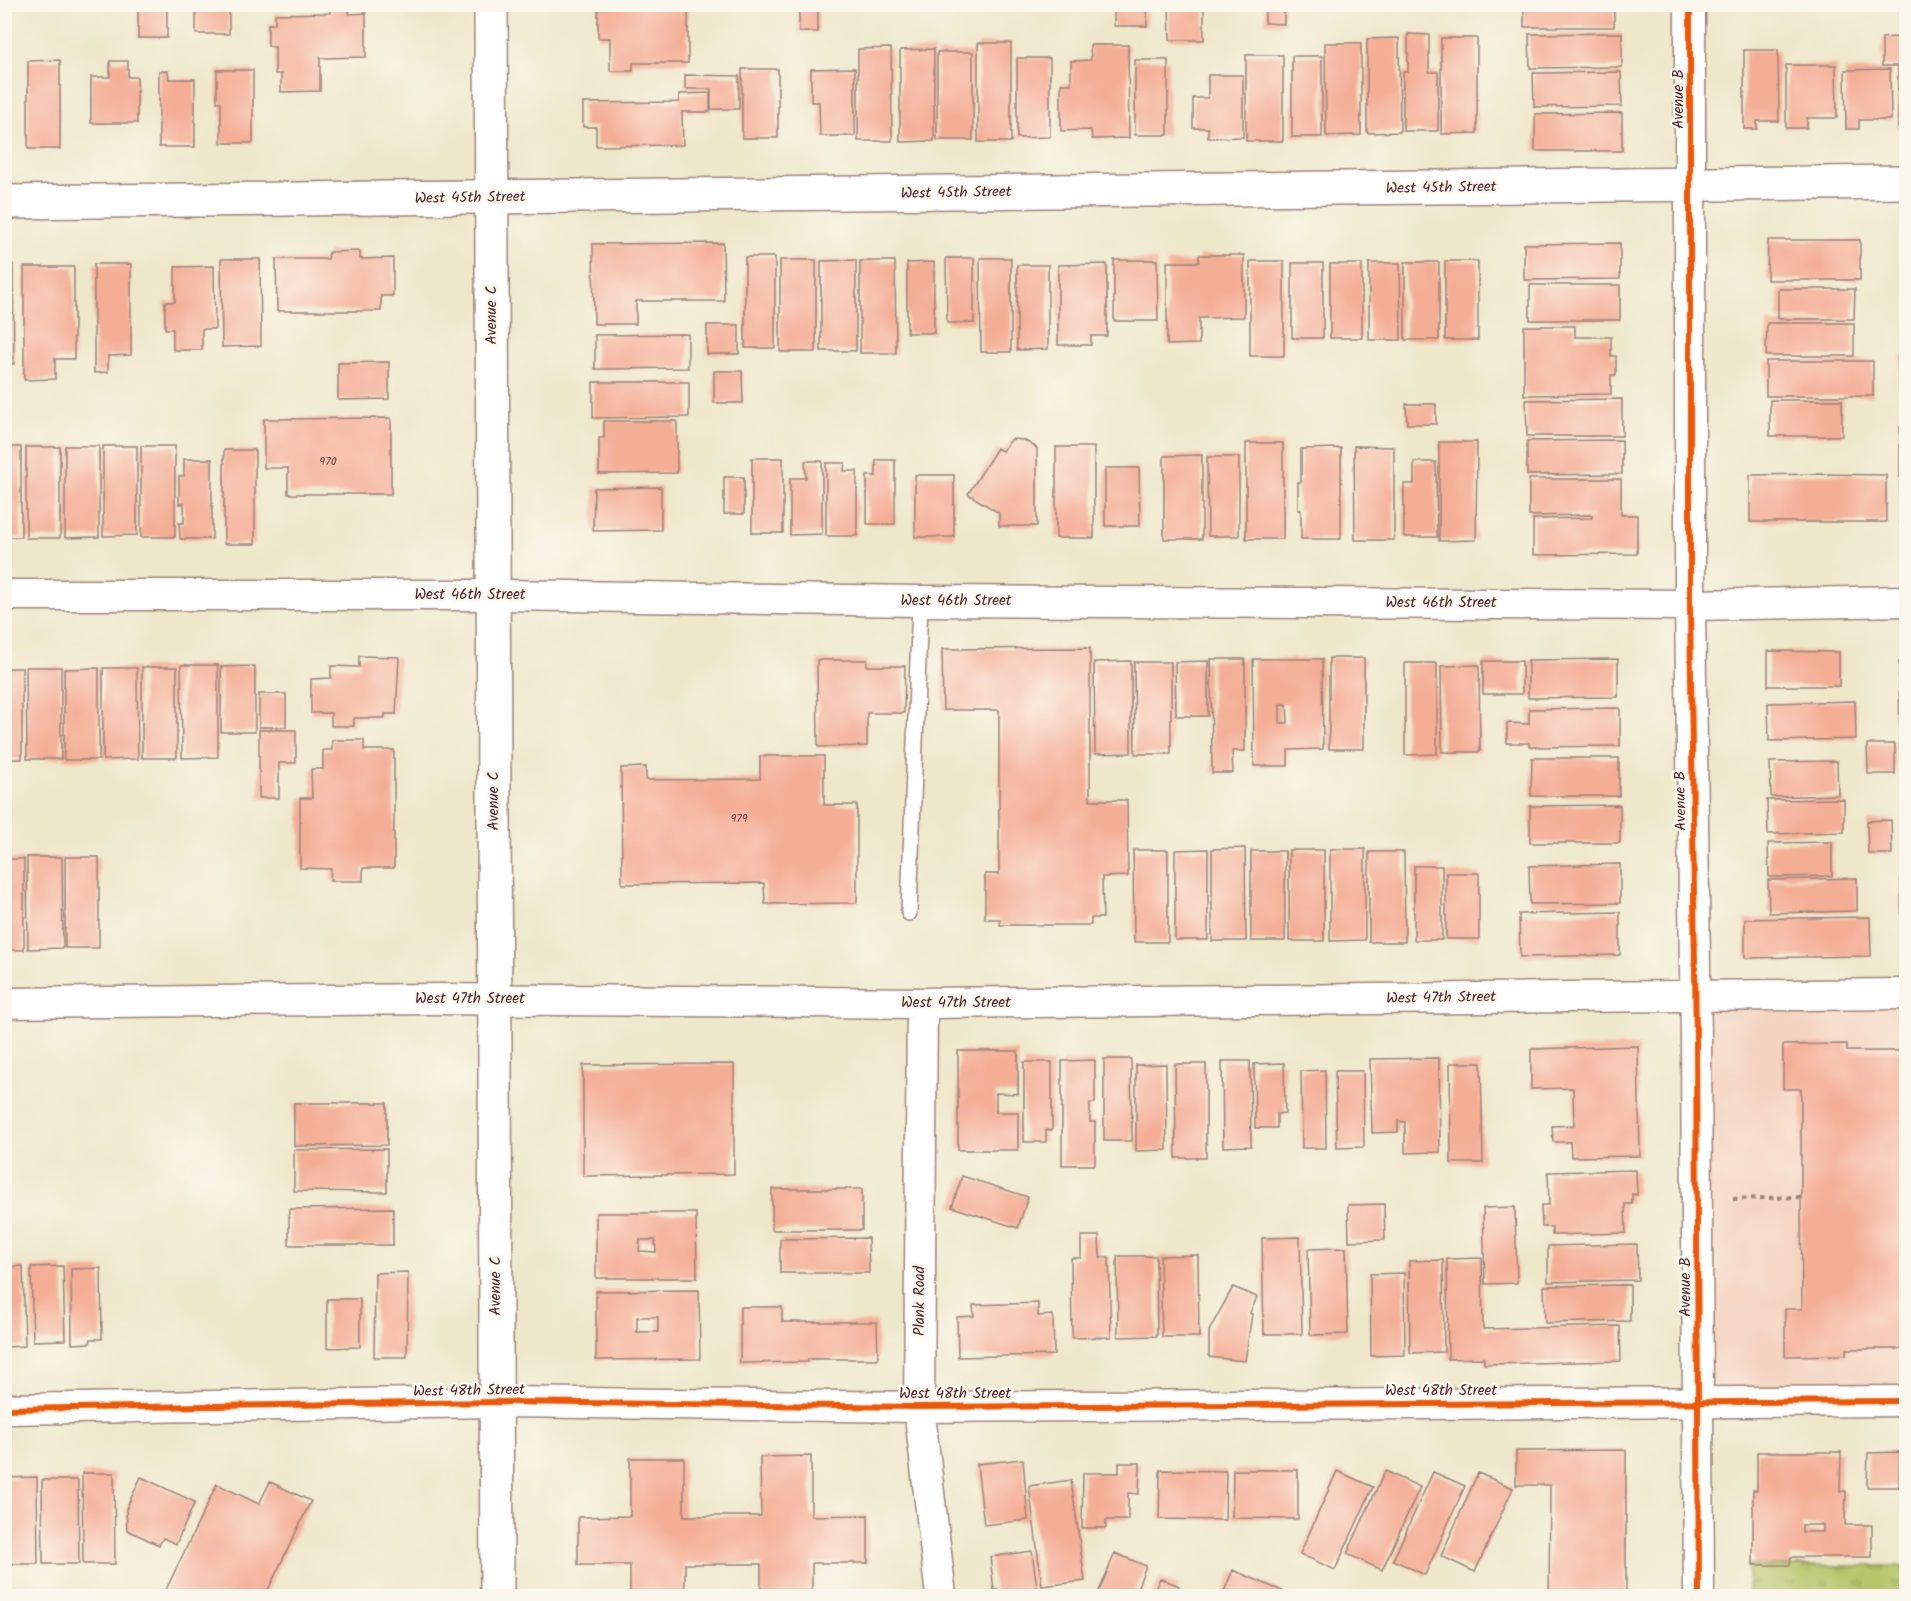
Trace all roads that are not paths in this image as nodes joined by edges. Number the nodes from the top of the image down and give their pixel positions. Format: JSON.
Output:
{"nodes":[{"id":1,"x":491,"y":4,"type":"edge"},
{"id":2,"x":1690,"y":4,"type":"edge"},
{"id":3,"x":1906,"y":183,"type":"edge"},
{"id":4,"x":1691,"y":185,"type":"junction"},
{"id":5,"x":492,"y":198,"type":"junction"},
{"id":6,"x":4,"y":202,"type":"edge"},
{"id":7,"x":493,"y":594,"type":"junction"},
{"id":8,"x":4,"y":595,"type":"edge"},
{"id":9,"x":920,"y":601,"type":"junction"},
{"id":10,"x":1906,"y":601,"type":"edge"},
{"id":11,"x":1690,"y":605,"type":"junction"},
{"id":12,"x":909,"y":913,"type":"dead end"},
{"id":13,"x":1906,"y":994,"type":"edge"},
{"id":14,"x":1696,"y":995,"type":"junction"},
{"id":15,"x":495,"y":999,"type":"junction"},
{"id":16,"x":4,"y":1003,"type":"edge"},
{"id":17,"x":922,"y":1003,"type":"junction"},
{"id":18,"x":1906,"y":1401,"type":"edge"},
{"id":19,"x":497,"y":1402,"type":"junction"},
{"id":20,"x":1699,"y":1402,"type":"junction"},
{"id":21,"x":919,"y":1407,"type":"junction"},
{"id":22,"x":4,"y":1409,"type":"edge"},
{"id":23,"x":497,"y":1596,"type":"edge"},
{"id":24,"x":941,"y":1596,"type":"edge"},
{"id":25,"x":1699,"y":1596,"type":"edge"}],
"edges":[{"from":1,"to":5,"type":"street","name":"Avenue C"},
{"from":2,"to":4,"type":"street","name":"Avenue B"},
{"from":3,"to":4,"type":"street","name":"West 45th Street"},
{"from":4,"to":5,"type":"street","name":"West 45th Street"},
{"from":4,"to":11,"type":"street","name":"Avenue B"},
{"from":5,"to":6,"type":"street","name":"West 45th Street"},
{"from":5,"to":7,"type":"street","name":"Avenue C"},
{"from":7,"to":8,"type":"street","name":"West 46th Street"},
{"from":7,"to":9,"type":"street","name":"West 46th Street"},
{"from":7,"to":15,"type":"street","name":"Avenue C"},
{"from":9,"to":11,"type":"street","name":"West 46th Street"},
{"from":9,"to":12,"type":"lane"},
{"from":10,"to":11,"type":"street","name":"West 46th Street"},
{"from":11,"to":14,"type":"street","name":"Avenue B"},
{"from":13,"to":14,"type":"street","name":"West 47th Street"},
{"from":14,"to":17,"type":"street","name":"West 47th Street"},
{"from":14,"to":20,"type":"street","name":"Avenue B"},
{"from":15,"to":16,"type":"street","name":"West 47th Street"},
{"from":15,"to":17,"type":"street","name":"West 47th Street"},
{"from":15,"to":19,"type":"street","name":"Avenue C"},
{"from":17,"to":21,"type":"street","name":"Plank Road"},
{"from":18,"to":20,"type":"street","name":"West 48th Street"},
{"from":19,"to":21,"type":"street","name":"West 48th Street"},
{"from":19,"to":22,"type":"street","name":"West 48th Street"},
{"from":19,"to":23,"type":"street","name":"Avenue C"},
{"from":20,"to":21,"type":"street","name":"West 48th Street"},
{"from":20,"to":25,"type":"street","name":"Avenue B"},
{"from":21,"to":24,"type":"street","name":"Plank Road"}]}
